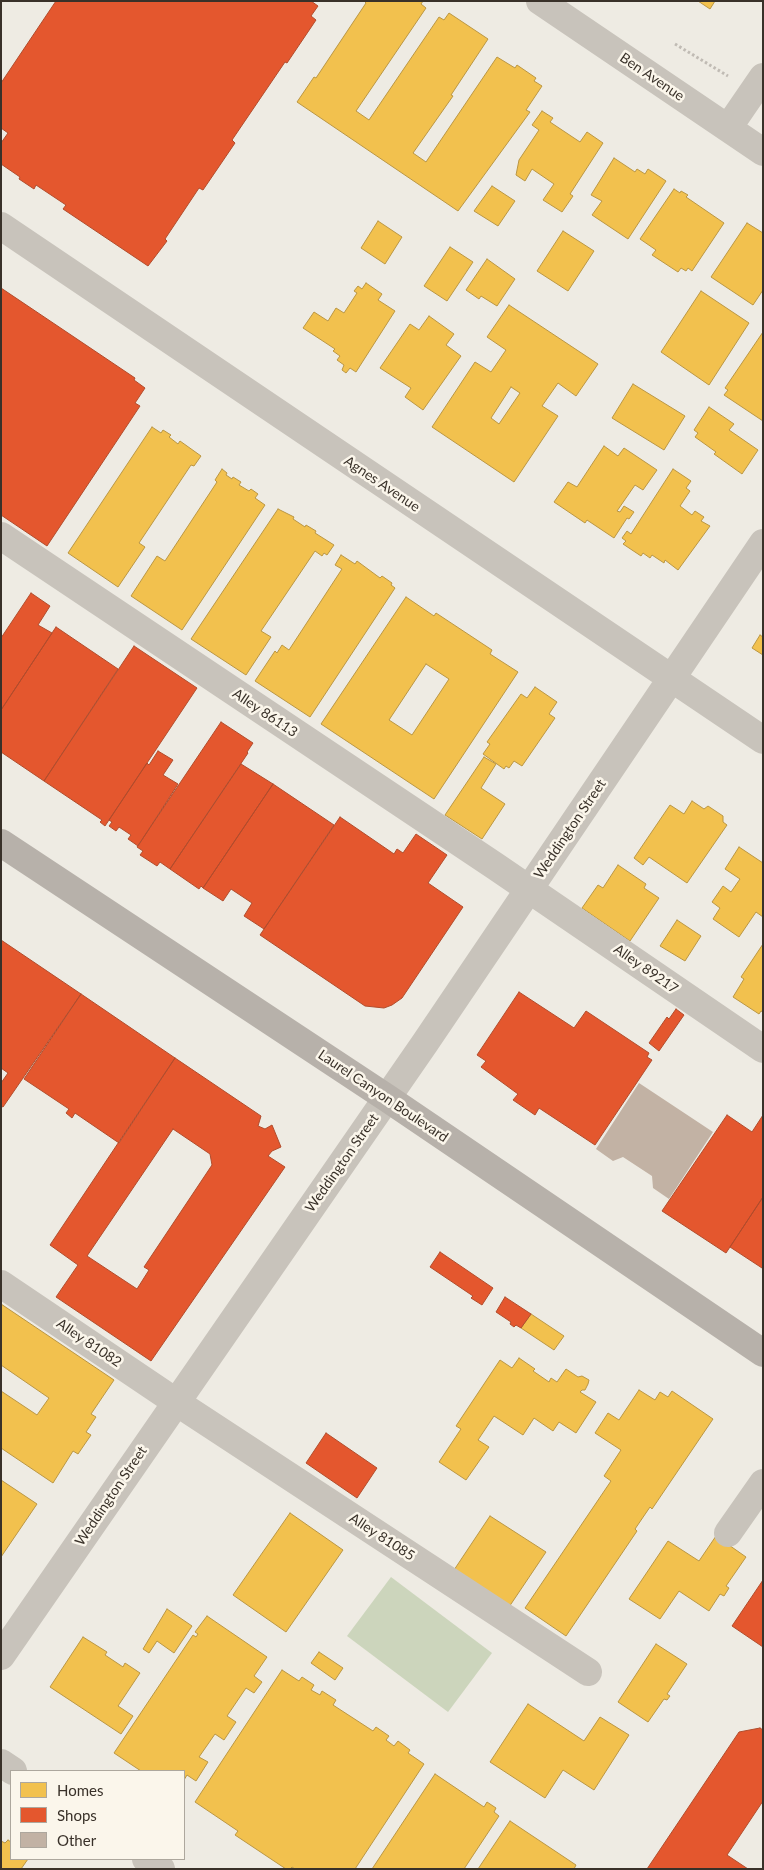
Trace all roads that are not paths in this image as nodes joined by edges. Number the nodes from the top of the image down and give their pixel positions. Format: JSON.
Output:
{"nodes":[{"id":1,"x":540,"y":1,"type":"edge"},
{"id":2,"x":756,"y":87,"type":"edge"},
{"id":3,"x":728,"y":128,"type":"junction"},
{"id":4,"x":763,"y":152,"type":"edge"},
{"id":5,"x":1,"y":226,"type":"edge"},
{"id":6,"x":1,"y":536,"type":"edge"},
{"id":7,"x":763,"y":543,"type":"edge"},
{"id":8,"x":671,"y":680,"type":"junction"},
{"id":9,"x":763,"y":740,"type":"edge"},
{"id":10,"x":1,"y":843,"type":"edge"},
{"id":11,"x":529,"y":889,"type":"junction"},
{"id":12,"x":763,"y":1049,"type":"edge"},
{"id":13,"x":387,"y":1098,"type":"junction"},
{"id":14,"x":1,"y":1284,"type":"edge"},
{"id":15,"x":763,"y":1354,"type":"edge"},
{"id":16,"x":176,"y":1402,"type":"junction"},
{"id":17,"x":763,"y":1483,"type":"edge"},
{"id":18,"x":728,"y":1533,"type":"dead end"},
{"id":19,"x":1,"y":1656,"type":"edge"},
{"id":20,"x":588,"y":1672,"type":"dead end"},
{"id":21,"x":1,"y":1763,"type":"edge"},
{"id":22,"x":12,"y":1770,"type":"edge"},
{"id":23,"x":148,"y":1860,"type":"edge"},
{"id":24,"x":161,"y":1869,"type":"edge"}],
"edges":[{"from":1,"to":3,"type":"street","name":"Ben Avenue"},
{"from":2,"to":3,"type":"street"},
{"from":3,"to":4,"type":"street","name":"Ben Avenue"},
{"from":5,"to":8,"type":"street","name":"Agnes Avenue"},
{"from":6,"to":11,"type":"street","name":"Alley 86113"},
{"from":7,"to":8,"type":"street","name":"Weddington Street"},
{"from":8,"to":9,"type":"street","name":"Agnes Avenue"},
{"from":8,"to":11,"type":"street","name":"Weddington Street"},
{"from":10,"to":13,"type":"main road","name":"Laurel Canyon Boulevard"},
{"from":11,"to":12,"type":"street","name":"Alley 89217"},
{"from":11,"to":13,"type":"street","name":"Weddington Street"},
{"from":13,"to":15,"type":"main road","name":"Laurel Canyon Boulevard"},
{"from":13,"to":16,"type":"street","name":"Weddington Street"},
{"from":14,"to":16,"type":"street","name":"Alley 81082"},
{"from":16,"to":19,"type":"street","name":"Weddington Street"},
{"from":16,"to":20,"type":"street","name":"Alley 81085"},
{"from":17,"to":18,"type":"street"},
{"from":21,"to":22,"type":"street"},
{"from":23,"to":24,"type":"street"}]}
